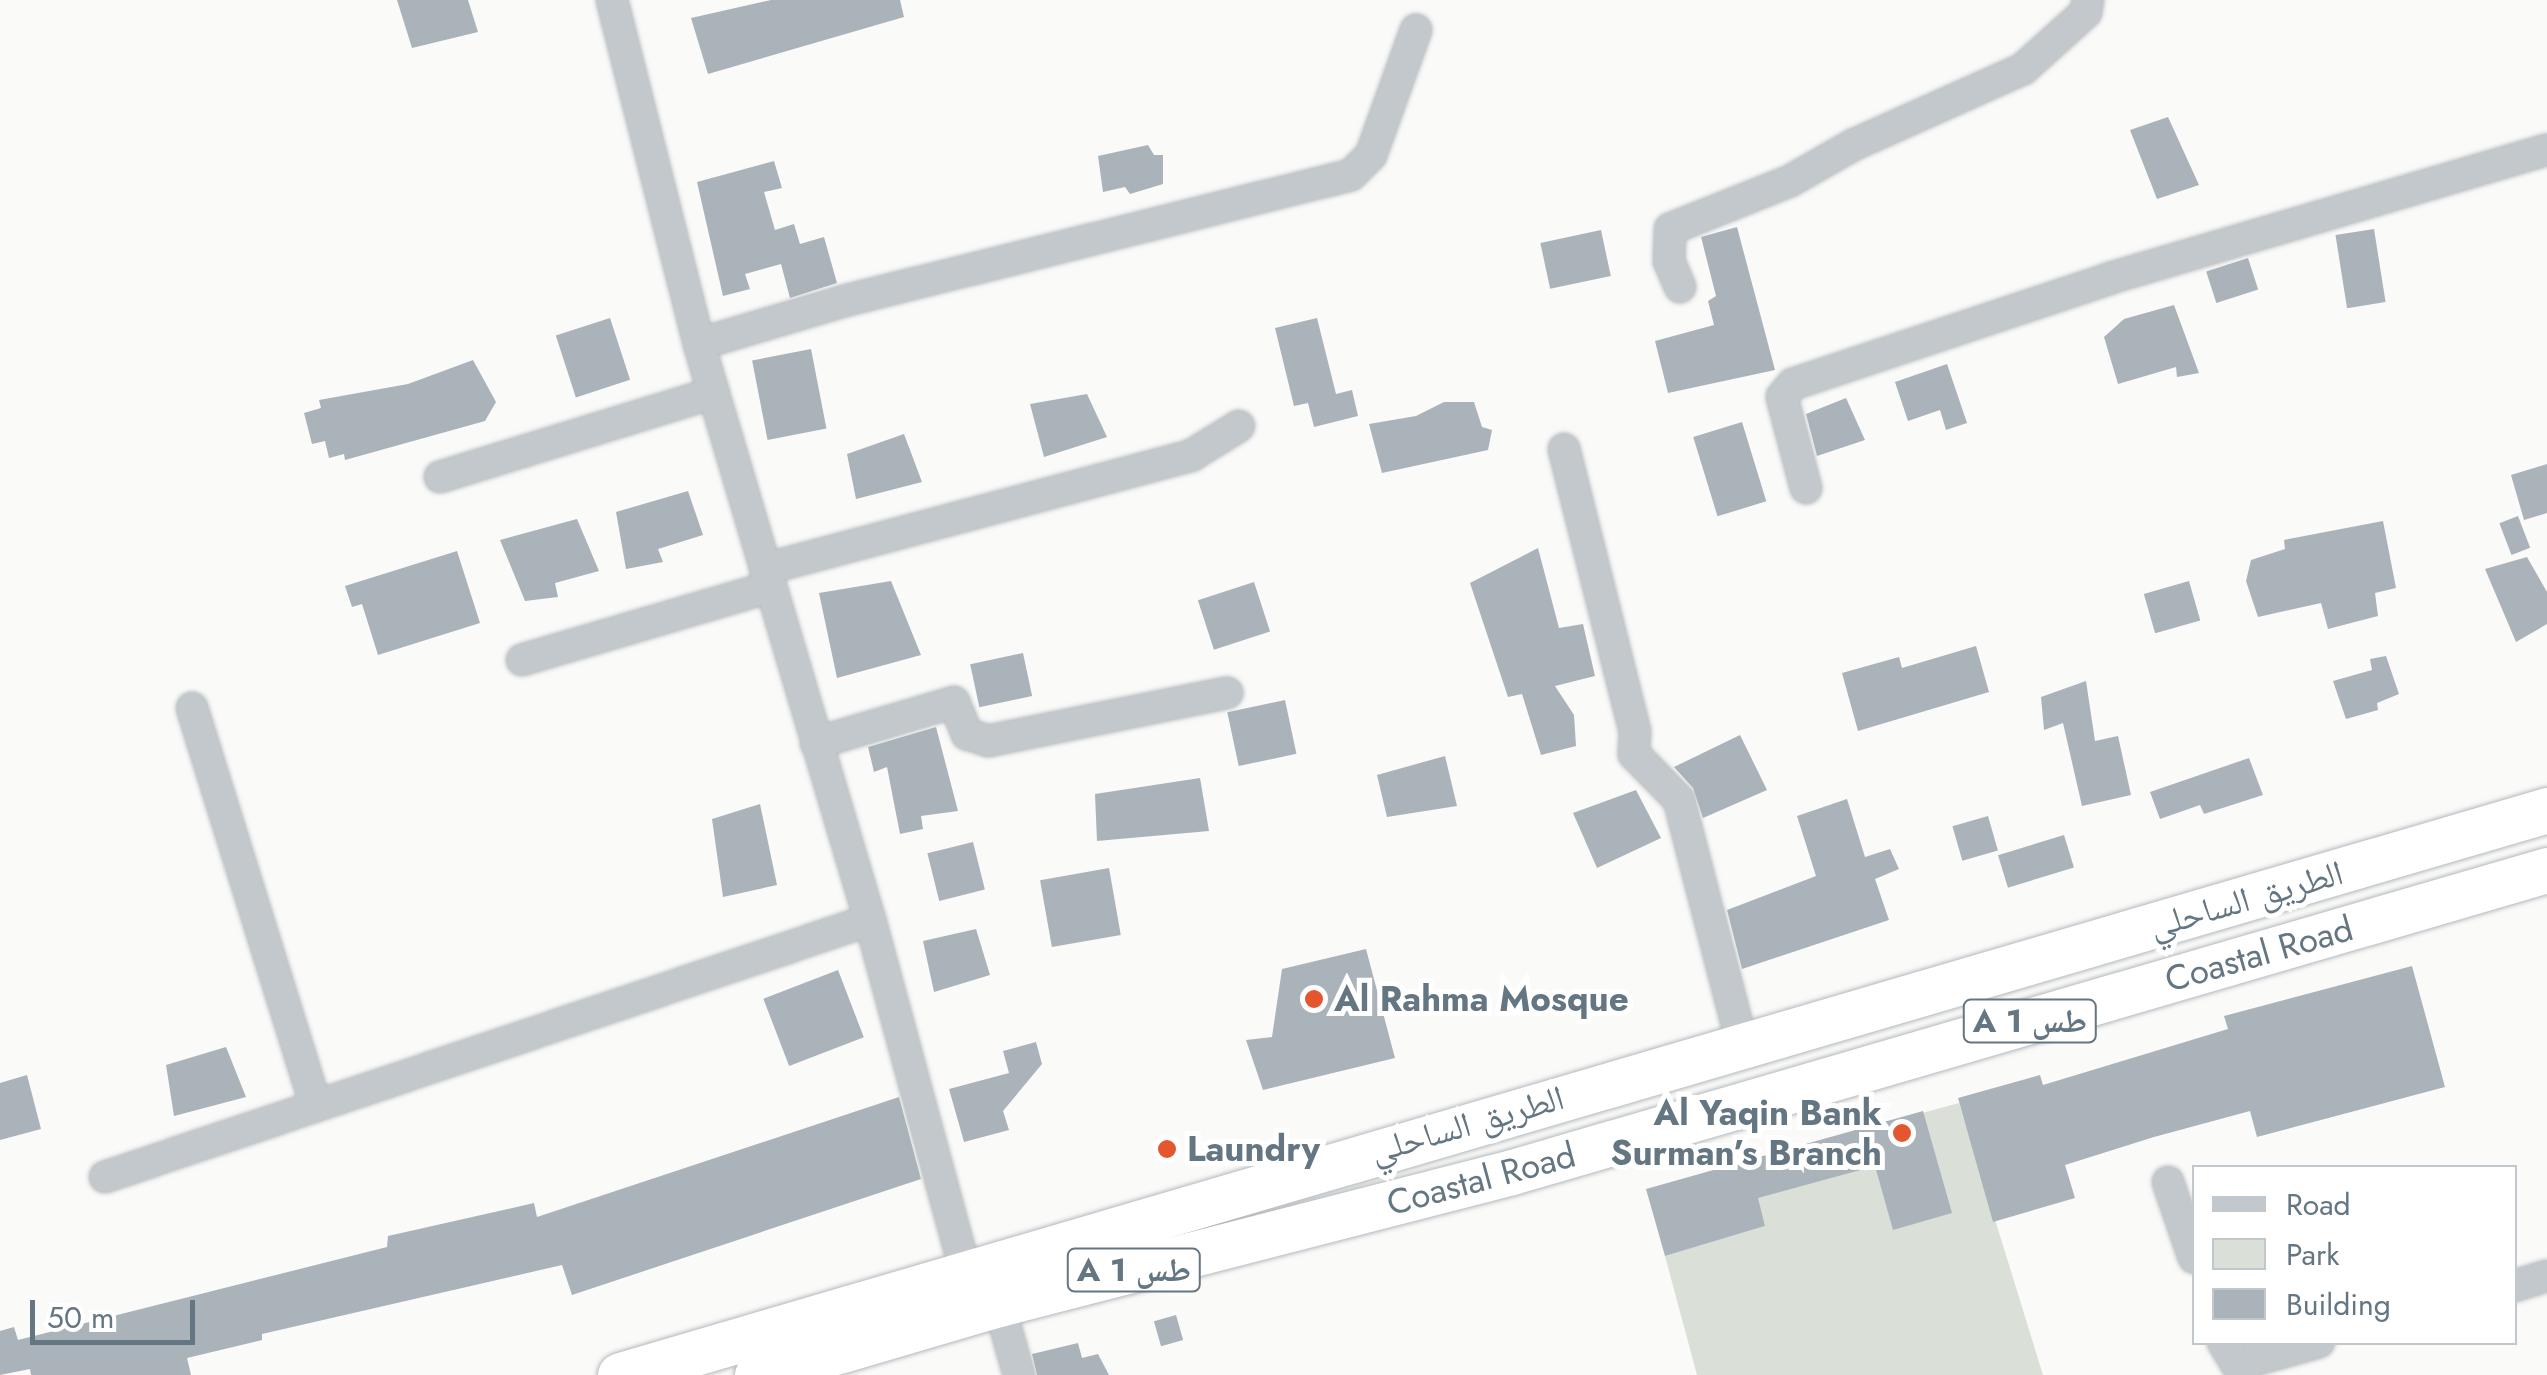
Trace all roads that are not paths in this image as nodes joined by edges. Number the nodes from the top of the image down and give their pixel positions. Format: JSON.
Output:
{"nodes":[{"id":1,"x":2088,"y":0,"type":"edge"},
{"id":2,"x":622,"y":2,"type":"edge"},
{"id":3,"x":1416,"y":30,"type":"dead end"},
{"id":4,"x":2547,"y":150,"type":"edge"},
{"id":5,"x":1680,"y":287,"type":"dead end"},
{"id":6,"x":699,"y":344,"type":"junction"},
{"id":7,"x":714,"y":393,"type":"junction"},
{"id":8,"x":1239,"y":426,"type":"dead end"},
{"id":9,"x":1564,"y":449,"type":"dead end"},
{"id":10,"x":440,"y":477,"type":"dead end"},
{"id":11,"x":1806,"y":488,"type":"dead end"},
{"id":12,"x":767,"y":578,"type":"junction"},
{"id":13,"x":522,"y":660,"type":"dead end"},
{"id":14,"x":1227,"y":693,"type":"dead end"},
{"id":15,"x":192,"y":708,"type":"dead end"},
{"id":16,"x":816,"y":743,"type":"junction"},
{"id":17,"x":2547,"y":810,"type":"edge"},
{"id":18,"x":2547,"y":870,"type":"edge"},
{"id":19,"x":870,"y":920,"type":"junction"},
{"id":20,"x":1742,"y":1043,"type":"junction"},
{"id":21,"x":316,"y":1105,"type":"junction"},
{"id":22,"x":1489,"y":1117,"type":"junction"},
{"id":23,"x":1512,"y":1172,"type":"junction"},
{"id":24,"x":105,"y":1177,"type":"dead end"},
{"id":25,"x":2168,"y":1182,"type":"dead end"},
{"id":26,"x":2192,"y":1252,"type":"edge"},
{"id":27,"x":966,"y":1273,"type":"junction"},
{"id":28,"x":2547,"y":1276,"type":"edge"},
{"id":29,"x":2517,"y":1285,"type":"edge"},
{"id":30,"x":999,"y":1304,"type":"junction"},
{"id":31,"x":2224,"y":1345,"type":"edge"},
{"id":32,"x":2309,"y":1345,"type":"edge"},
{"id":33,"x":620,"y":1375,"type":"edge"},
{"id":34,"x":757,"y":1375,"type":"edge"},
{"id":35,"x":1020,"y":1375,"type":"edge"}],
"edges":[{"from":1,"to":5,"type":"street"},
{"from":2,"to":6,"type":"street"},
{"from":3,"to":6,"type":"street"},
{"from":4,"to":11,"type":"street"},
{"from":6,"to":7,"type":"street"},
{"from":7,"to":10,"type":"street"},
{"from":7,"to":12,"type":"street"},
{"from":8,"to":12,"type":"street"},
{"from":9,"to":20,"type":"street"},
{"from":12,"to":13,"type":"street"},
{"from":12,"to":16,"type":"street"},
{"from":14,"to":16,"type":"street"},
{"from":15,"to":21,"type":"street"},
{"from":16,"to":19,"type":"street"},
{"from":17,"to":20,"type":"highway","name":"الطريق الساحلي","number":"A 1 طس"},
{"from":18,"to":23,"type":"highway","name":"Coastal Road","number":"A 1 طس"},
{"from":19,"to":21,"type":"street"},
{"from":19,"to":27,"type":"street"},
{"from":20,"to":22,"type":"highway","name":"الطريق الساحلي","number":"A 1 طس"},
{"from":21,"to":24,"type":"street"},
{"from":22,"to":23,"type":"highway"},
{"from":22,"to":27,"type":"highway","name":"الطريق الساحلي","number":"A 1 طس"},
{"from":23,"to":30,"type":"highway","name":"Coastal Road","number":"A 1 طس"},
{"from":25,"to":26,"type":"street"},
{"from":27,"to":33,"type":"highway","name":"الطريق الساحلي","number":"A 1 طس"},
{"from":28,"to":29,"type":"street"},
{"from":30,"to":34,"type":"highway","name":"Coastal Road","number":"A 1 طس"},
{"from":30,"to":35,"type":"street"},
{"from":31,"to":32,"type":"street"}]}
